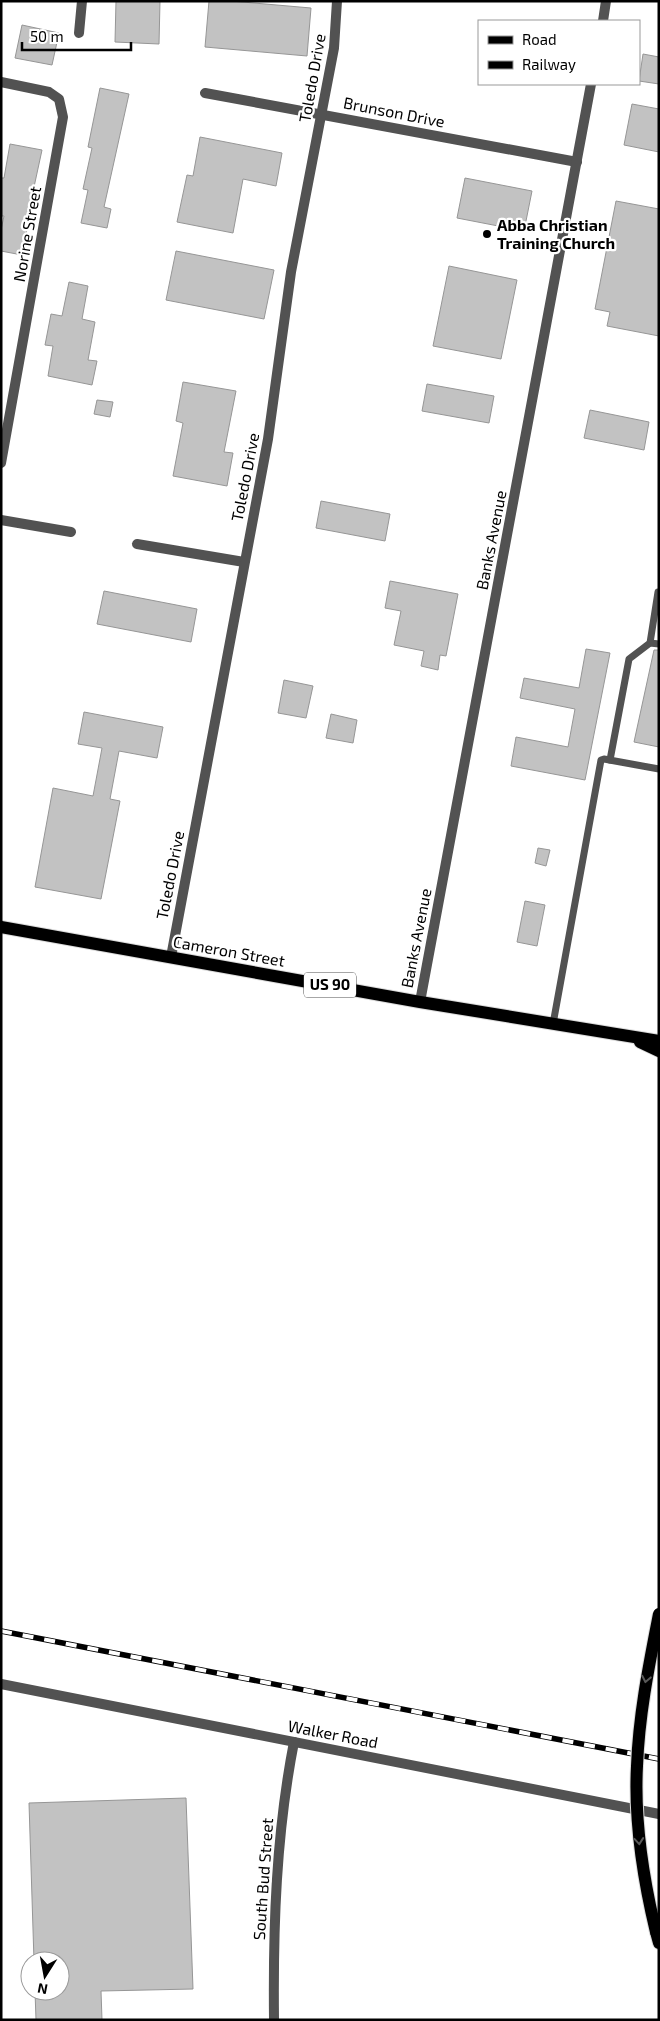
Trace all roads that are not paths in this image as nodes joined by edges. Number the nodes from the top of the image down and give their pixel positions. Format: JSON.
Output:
{"nodes":[{"id":1,"x":82,"y":1,"type":"edge"},
{"id":2,"x":337,"y":1,"type":"edge"},
{"id":3,"x":606,"y":1,"type":"edge"},
{"id":4,"x":603,"y":20,"type":"edge"},
{"id":5,"x":79,"y":33,"type":"dead end"},
{"id":6,"x":1,"y":82,"type":"edge"},
{"id":7,"x":591,"y":85,"type":"edge"},
{"id":8,"x":205,"y":93,"type":"dead end"},
{"id":9,"x":322,"y":114,"type":"junction"},
{"id":10,"x":577,"y":162,"type":"junction"},
{"id":11,"x":1,"y":463,"type":"edge"},
{"id":12,"x":1,"y":520,"type":"edge"},
{"id":13,"x":71,"y":532,"type":"dead end"},
{"id":14,"x":137,"y":544,"type":"dead end"},
{"id":15,"x":244,"y":562,"type":"junction"},
{"id":16,"x":658,"y":592,"type":"edge"},
{"id":17,"x":650,"y":642,"type":"junction"},
{"id":18,"x":659,"y":644,"type":"edge"},
{"id":19,"x":610,"y":760,"type":"junction"},
{"id":20,"x":659,"y":770,"type":"edge"},
{"id":21,"x":1,"y":927,"type":"edge"},
{"id":22,"x":170,"y":957,"type":"junction"},
{"id":23,"x":420,"y":1002,"type":"junction"},
{"id":24,"x":553,"y":1024,"type":"junction"},
{"id":25,"x":626,"y":1036,"type":"junction"},
{"id":26,"x":659,"y":1041,"type":"edge"},
{"id":27,"x":659,"y":1051,"type":"edge"},
{"id":28,"x":659,"y":1614,"type":"edge"},
{"id":29,"x":1,"y":1684,"type":"edge"},
{"id":30,"x":294,"y":1742,"type":"junction"},
{"id":31,"x":659,"y":1814,"type":"edge"},
{"id":32,"x":657,"y":1937,"type":"edge"},
{"id":33,"x":274,"y":2020,"type":"edge"}],
"edges":[{"from":1,"to":5,"type":"street"},
{"from":2,"to":9,"type":"street","name":"Toledo Drive"},
{"from":3,"to":4,"type":"street"},
{"from":6,"to":11,"type":"street","name":"Norine Street"},
{"from":7,"to":10,"type":"street","name":"Banks Avenue"},
{"from":8,"to":9,"type":"street","name":"Brunson Drive"},
{"from":9,"to":10,"type":"street","name":"Brunson Drive"},
{"from":9,"to":15,"type":"street","name":"Toledo Drive"},
{"from":10,"to":23,"type":"street","name":"Banks Avenue"},
{"from":12,"to":13,"type":"street"},
{"from":14,"to":15,"type":"street"},
{"from":15,"to":22,"type":"street","name":"Toledo Drive"},
{"from":16,"to":17,"type":"lane"},
{"from":17,"to":18,"type":"lane"},
{"from":17,"to":19,"type":"lane"},
{"from":19,"to":20,"type":"lane"},
{"from":19,"to":24,"type":"lane"},
{"from":21,"to":22,"type":"main road","name":"Cameron Street","number":"US 90"},
{"from":22,"to":23,"type":"main road","name":"Cameron Street","number":"US 90"},
{"from":23,"to":24,"type":"main road","name":"Cameron Street","number":"US 90"},
{"from":24,"to":25,"type":"main road","name":"Cameron Street","number":"US 90"},
{"from":25,"to":26,"type":"main road","name":"Cameron Street","number":"US 90"},
{"from":25,"to":27,"type":"main road"},
{"from":28,"to":32,"type":"main road","one_way":true,"bridge":true},
{"from":29,"to":30,"type":"street","name":"Walker Road"},
{"from":30,"to":31,"type":"street","name":"Walker Road"},
{"from":30,"to":33,"type":"street","name":"South Bud Street"}]}
